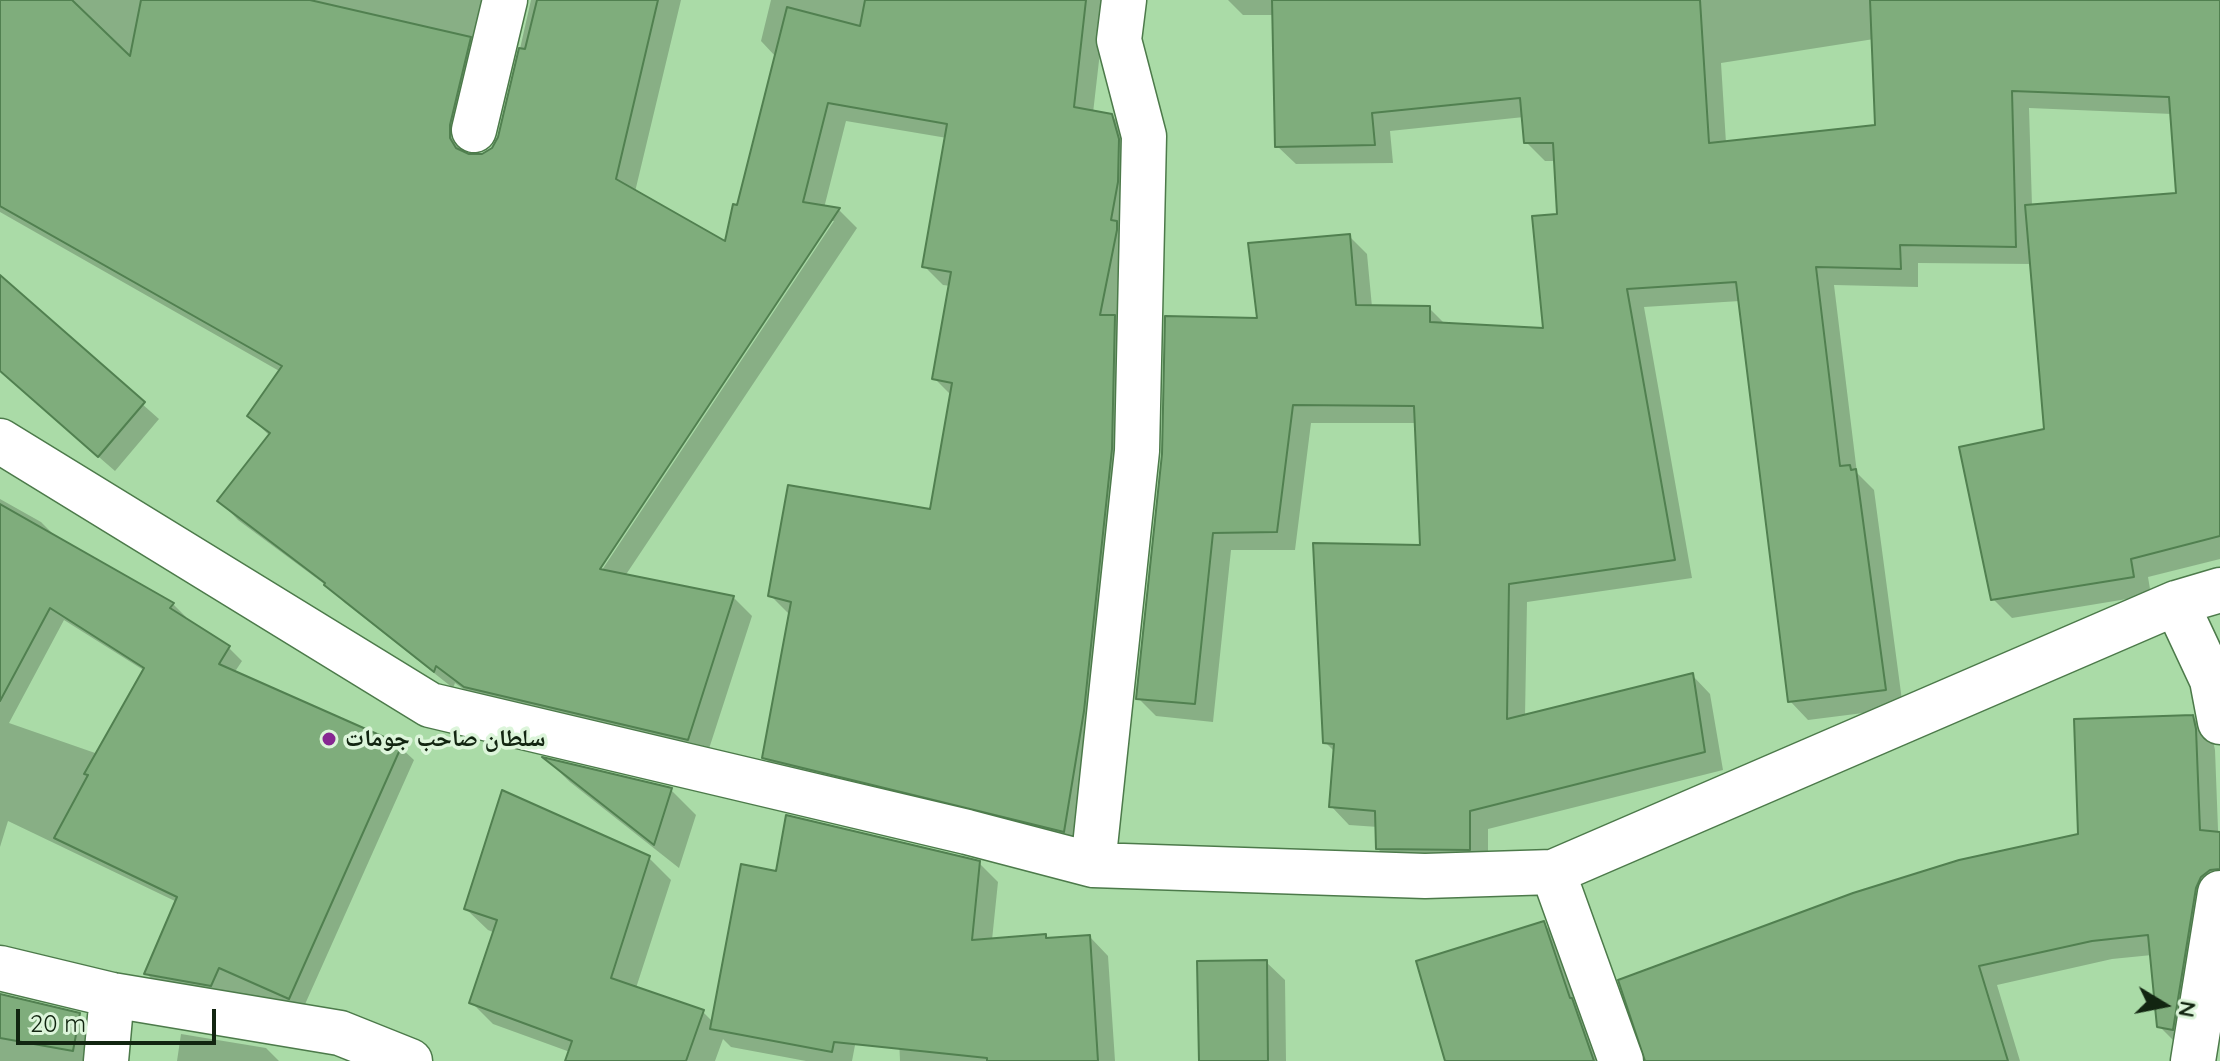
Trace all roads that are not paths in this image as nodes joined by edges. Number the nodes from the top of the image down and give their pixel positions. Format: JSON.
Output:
{"nodes":[{"id":1,"x":505,"y":0,"type":"edge"},
{"id":2,"x":1124,"y":0,"type":"edge"},
{"id":3,"x":474,"y":130,"type":"dead end"},
{"id":4,"x":0,"y":441,"type":"edge"},
{"id":5,"x":2220,"y":590,"type":"edge"},
{"id":6,"x":2176,"y":603,"type":"junction"},
{"id":7,"x":2220,"y":722,"type":"edge"},
{"id":8,"x":1093,"y":865,"type":"junction"},
{"id":9,"x":1553,"y":872,"type":"junction"},
{"id":10,"x":2220,"y":893,"type":"edge"},
{"id":11,"x":0,"y":968,"type":"edge"},
{"id":12,"x":112,"y":995,"type":"junction"},
{"id":13,"x":106,"y":1061,"type":"edge"},
{"id":14,"x":410,"y":1061,"type":"edge"},
{"id":15,"x":1621,"y":1061,"type":"edge"},
{"id":16,"x":2193,"y":1061,"type":"edge"}],
"edges":[{"from":1,"to":3,"type":"street"},
{"from":2,"to":8,"type":"street"},
{"from":4,"to":8,"type":"street"},
{"from":5,"to":6,"type":"street"},
{"from":6,"to":7,"type":"street"},
{"from":6,"to":9,"type":"street"},
{"from":8,"to":9,"type":"street"},
{"from":9,"to":15,"type":"street"},
{"from":10,"to":16,"type":"street"},
{"from":11,"to":12,"type":"street"},
{"from":12,"to":13,"type":"street"},
{"from":12,"to":14,"type":"street"}]}
